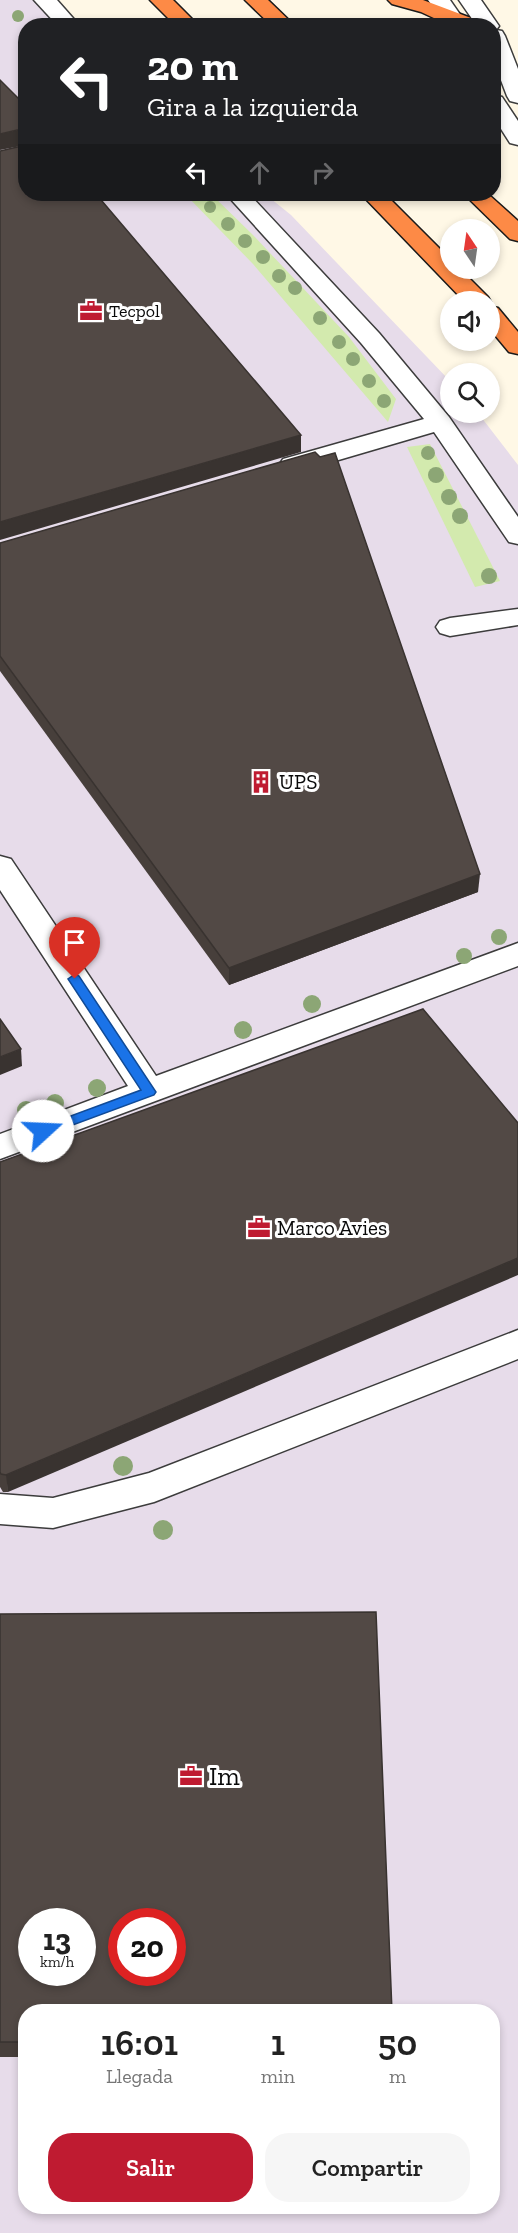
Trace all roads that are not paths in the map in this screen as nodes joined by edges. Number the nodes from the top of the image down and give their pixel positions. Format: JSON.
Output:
{"nodes":[{"id":1,"x":45,"y":0,"type":"edge"},
{"id":2,"x":161,"y":0,"type":"edge"},
{"id":3,"x":256,"y":0,"type":"edge"},
{"id":4,"x":399,"y":0,"type":"edge"},
{"id":5,"x":439,"y":0,"type":"edge"},
{"id":6,"x":470,"y":0,"type":"edge"},
{"id":7,"x":62,"y":18,"type":"edge"},
{"id":8,"x":180,"y":18,"type":"edge"},
{"id":9,"x":276,"y":18,"type":"edge"},
{"id":10,"x":447,"y":18,"type":"edge"},
{"id":11,"x":455,"y":18,"type":"edge"},
{"id":12,"x":482,"y":18,"type":"edge"},
{"id":13,"x":501,"y":54,"type":"edge"},
{"id":14,"x":518,"y":96,"type":"edge"},
{"id":15,"x":501,"y":112,"type":"edge"},
{"id":16,"x":518,"y":138,"type":"edge"},
{"id":17,"x":243,"y":201,"type":"edge"},
{"id":18,"x":379,"y":201,"type":"edge"},
{"id":19,"x":483,"y":201,"type":"edge"},
{"id":20,"x":518,"y":234,"type":"edge"},
{"id":21,"x":468,"y":291,"type":"edge"},
{"id":22,"x":500,"y":326,"type":"edge"},
{"id":23,"x":518,"y":347,"type":"edge"},
{"id":24,"x":440,"y":422,"type":"joint"},
{"id":25,"x":441,"y":423,"type":"edge"},
{"id":26,"x":274,"y":471,"type":"edge"},
{"id":27,"x":518,"y":536,"type":"edge"},
{"id":28,"x":518,"y":616,"type":"edge"},
{"id":29,"x":450,"y":627,"type":"dead end"},
{"id":30,"x":0,"y":866,"type":"edge"},
{"id":31,"x":518,"y":954,"type":"edge"},
{"id":32,"x":150,"y":1092,"type":"junction"},
{"id":33,"x":0,"y":1147,"type":"edge"},
{"id":34,"x":518,"y":1344,"type":"edge"},
{"id":35,"x":0,"y":1509,"type":"edge"}],
"edges":[{"from":1,"to":7,"type":"street"},
{"from":2,"to":8,"type":"highway"},
{"from":3,"to":9,"type":"highway"},
{"from":4,"to":10,"type":"highway"},
{"from":5,"to":11,"type":"street"},
{"from":6,"to":12,"type":"street"},
{"from":13,"to":14,"type":"street"},
{"from":15,"to":16,"type":"street"},
{"from":17,"to":24,"type":"street"},
{"from":18,"to":21,"type":"highway"},
{"from":19,"to":20,"type":"highway"},
{"from":22,"to":23,"type":"highway"},
{"from":24,"to":26,"type":"street"},
{"from":25,"to":27,"type":"street"},
{"from":28,"to":29,"type":"street"},
{"from":30,"to":32,"type":"street"},
{"from":31,"to":32,"type":"street"},
{"from":32,"to":33,"type":"street"},
{"from":34,"to":35,"type":"street"}]}
